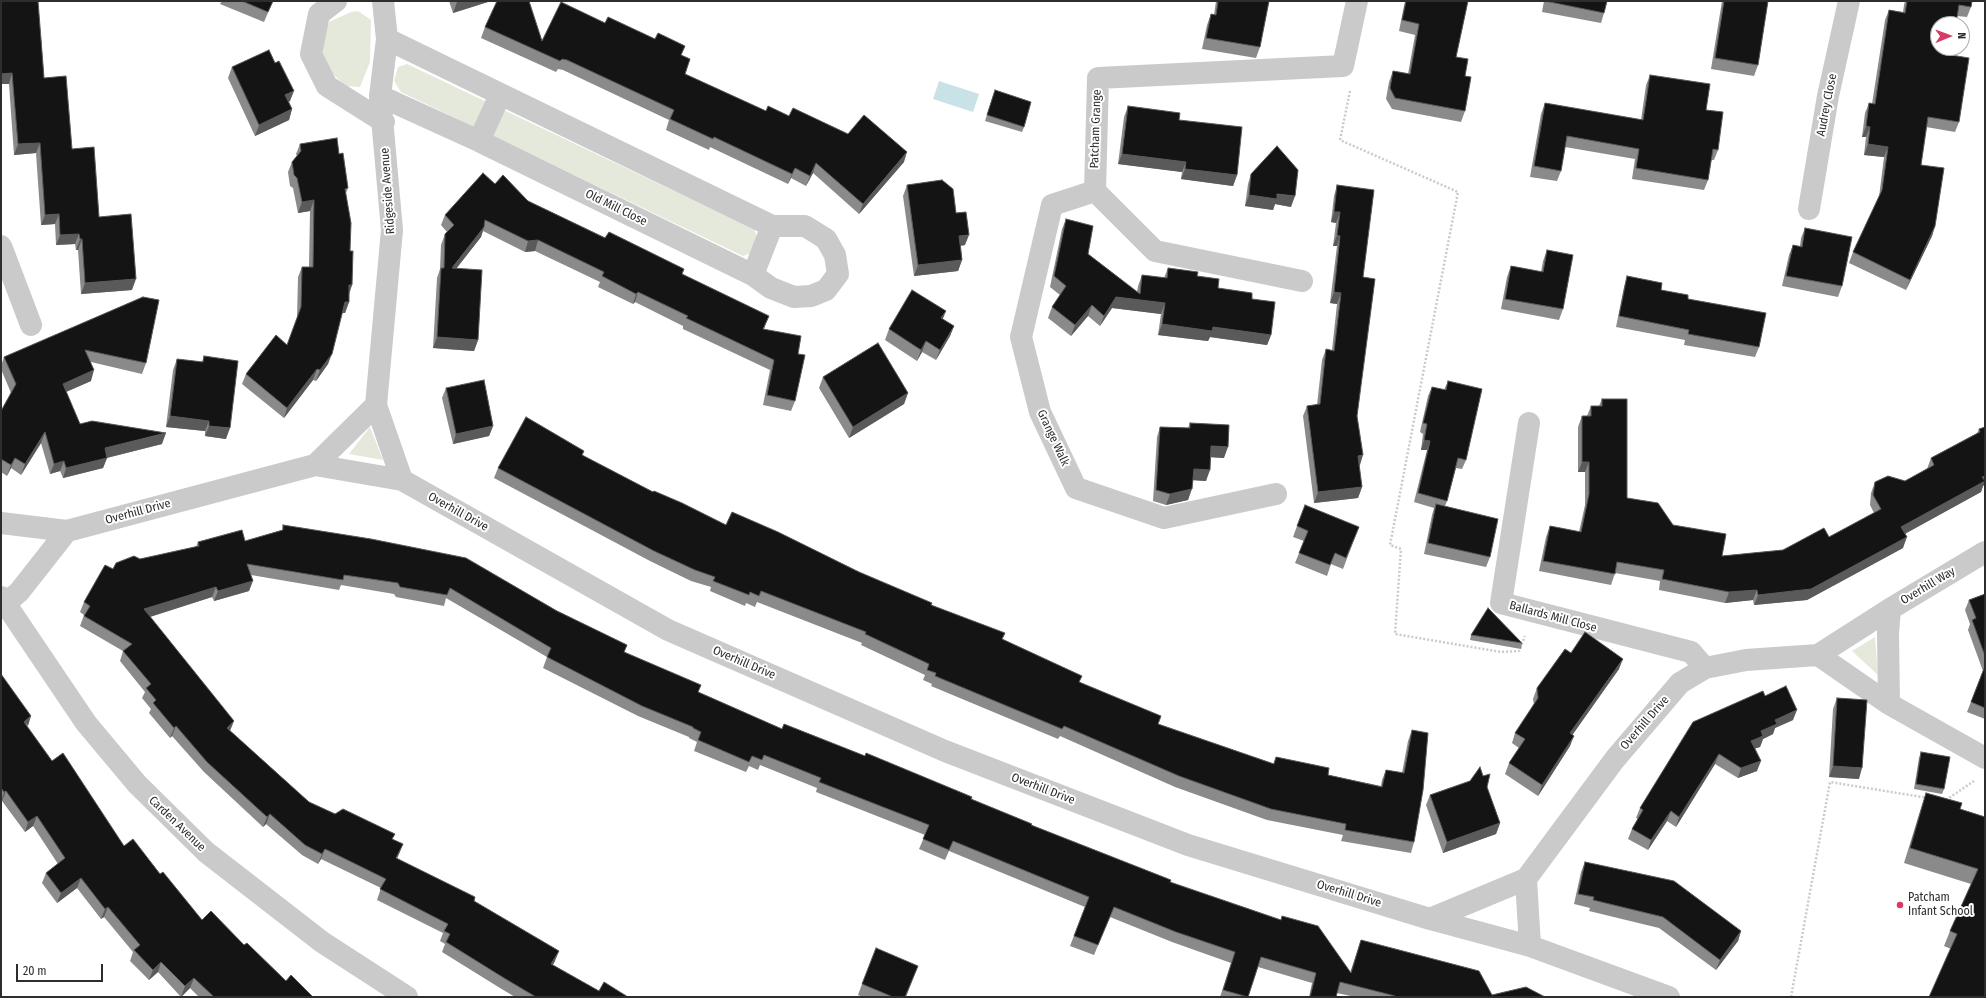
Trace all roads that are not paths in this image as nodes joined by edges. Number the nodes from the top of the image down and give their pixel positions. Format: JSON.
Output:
{"nodes":[{"id":1,"x":336,"y":1,"type":"edge"},
{"id":2,"x":383,"y":1,"type":"edge"},
{"id":3,"x":1357,"y":1,"type":"edge"},
{"id":4,"x":1849,"y":1,"type":"edge"},
{"id":5,"x":387,"y":39,"type":"junction"},
{"id":6,"x":500,"y":95,"type":"junction"},
{"id":7,"x":380,"y":96,"type":"junction"},
{"id":8,"x":384,"y":122,"type":"junction"},
{"id":9,"x":479,"y":141,"type":"junction"},
{"id":10,"x":1094,"y":191,"type":"junction"},
{"id":11,"x":1809,"y":209,"type":"dead end"},
{"id":12,"x":772,"y":226,"type":"junction"},
{"id":13,"x":1,"y":246,"type":"edge"},
{"id":14,"x":753,"y":275,"type":"junction"},
{"id":15,"x":1302,"y":282,"type":"dead end"},
{"id":16,"x":31,"y":326,"type":"dead end"},
{"id":17,"x":376,"y":405,"type":"junction"},
{"id":18,"x":1529,"y":423,"type":"dead end"},
{"id":19,"x":315,"y":465,"type":"junction"},
{"id":20,"x":402,"y":480,"type":"junction"},
{"id":21,"x":1276,"y":494,"type":"dead end"},
{"id":22,"x":1,"y":523,"type":"edge"},
{"id":23,"x":67,"y":531,"type":"junction"},
{"id":24,"x":1985,"y":552,"type":"edge"},
{"id":25,"x":3,"y":601,"type":"edge"},
{"id":26,"x":1890,"y":609,"type":"junction"},
{"id":27,"x":1818,"y":655,"type":"junction"},
{"id":28,"x":1705,"y":668,"type":"junction"},
{"id":29,"x":1889,"y":704,"type":"junction"},
{"id":30,"x":1982,"y":768,"type":"edge"},
{"id":31,"x":1526,"y":879,"type":"junction"},
{"id":32,"x":1430,"y":919,"type":"junction"},
{"id":33,"x":1530,"y":946,"type":"junction"},
{"id":34,"x":407,"y":997,"type":"edge"},
{"id":35,"x":1669,"y":997,"type":"edge"}],
"edges":[{"from":1,"to":8,"type":"street"},
{"from":2,"to":5,"type":"street","name":"Ridgeside Avenue"},
{"from":3,"to":10,"type":"street","name":"Patcham Grange"},
{"from":4,"to":11,"type":"street","name":"Audrey Close"},
{"from":5,"to":6,"type":"street","name":"Old Mill Close"},
{"from":5,"to":7,"type":"street","name":"Ridgeside Avenue"},
{"from":6,"to":9,"type":"street"},
{"from":6,"to":12,"type":"street","name":"Old Mill Close"},
{"from":7,"to":8,"type":"street","name":"Ridgeside Avenue"},
{"from":7,"to":9,"type":"street","name":"Old Mill Close"},
{"from":8,"to":17,"type":"street","name":"Ridgeside Avenue"},
{"from":9,"to":14,"type":"street","name":"Old Mill Close"},
{"from":10,"to":15,"type":"street"},
{"from":10,"to":21,"type":"street","name":"Grange Walk"},
{"from":12,"to":14,"type":"street"},
{"from":12,"to":14,"type":"street","name":"Old Mill Close"},
{"from":13,"to":16,"type":"street"},
{"from":17,"to":19,"type":"street"},
{"from":17,"to":20,"type":"street","name":"Ridgeside Avenue"},
{"from":18,"to":28,"type":"street","name":"Ballards Mill Close"},
{"from":19,"to":20,"type":"street","name":"Overhill Drive"},
{"from":19,"to":23,"type":"street","name":"Overhill Drive"},
{"from":20,"to":32,"type":"street","name":"Overhill Drive"},
{"from":22,"to":23,"type":"street","name":"Overhill Drive"},
{"from":23,"to":25,"type":"street"},
{"from":24,"to":26,"type":"street","name":"Overhill Way"},
{"from":25,"to":34,"type":"street","name":"Carden Avenue"},
{"from":26,"to":27,"type":"street","name":"Overhill Drive"},
{"from":26,"to":29,"type":"street","name":"Overhill Way"},
{"from":27,"to":28,"type":"street","name":"Overhill Drive"},
{"from":27,"to":29,"type":"street"},
{"from":28,"to":31,"type":"street","name":"Overhill Drive"},
{"from":29,"to":30,"type":"street"},
{"from":31,"to":32,"type":"street"},
{"from":31,"to":33,"type":"street"},
{"from":32,"to":33,"type":"street","name":"Overhill Drive"},
{"from":33,"to":35,"type":"street","name":"Overhill Drive"}]}
